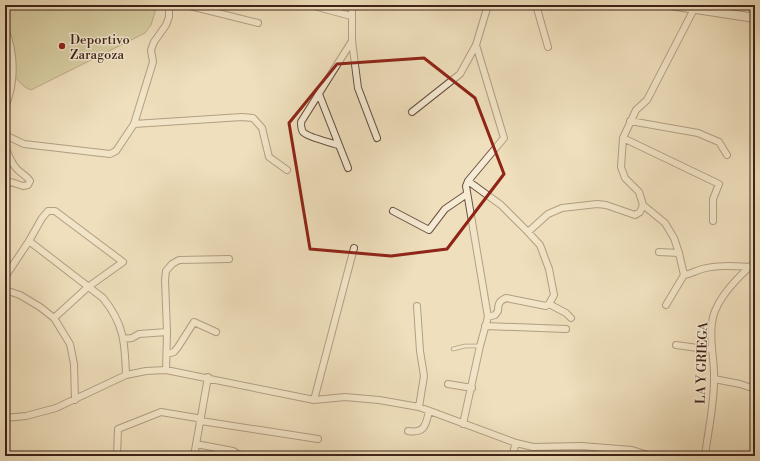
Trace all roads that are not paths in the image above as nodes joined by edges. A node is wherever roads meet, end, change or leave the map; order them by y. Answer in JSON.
{"nodes":[{"id":1,"x":169,"y":5,"type":"edge"},
{"id":2,"x":186,"y":5,"type":"edge"},
{"id":3,"x":310,"y":5,"type":"edge"},
{"id":4,"x":352,"y":5,"type":"edge"},
{"id":5,"x":488,"y":5,"type":"edge"},
{"id":6,"x":536,"y":5,"type":"edge"},
{"id":7,"x":670,"y":5,"type":"edge"},
{"id":8,"x":755,"y":7,"type":"edge"},
{"id":9,"x":694,"y":9,"type":"junction"},
{"id":10,"x":351,"y":16,"type":"junction"},
{"id":11,"x":753,"y":17,"type":"edge"},
{"id":12,"x":258,"y":23,"type":"dead end"},
{"id":13,"x":5,"y":28,"type":"edge"},
{"id":14,"x":352,"y":41,"type":"junction"},
{"id":15,"x":476,"y":45,"type":"junction"},
{"id":16,"x":548,"y":47,"type":"dead end"},
{"id":17,"x":320,"y":94,"type":"junction"},
{"id":18,"x":5,"y":111,"type":"edge"},
{"id":19,"x":412,"y":112,"type":"dead end"},
{"id":20,"x":630,"y":121,"type":"junction"},
{"id":21,"x":134,"y":124,"type":"junction"},
{"id":22,"x":5,"y":135,"type":"edge"},
{"id":23,"x":377,"y":138,"type":"dead end"},
{"id":24,"x":623,"y":138,"type":"junction"},
{"id":25,"x":5,"y":144,"type":"edge"},
{"id":26,"x":338,"y":145,"type":"junction"},
{"id":27,"x":727,"y":155,"type":"dead end"},
{"id":28,"x":348,"y":168,"type":"dead end"},
{"id":29,"x":287,"y":170,"type":"dead end"},
{"id":30,"x":468,"y":181,"type":"junction"},
{"id":31,"x":5,"y":186,"type":"edge"},
{"id":32,"x":467,"y":194,"type":"junction"},
{"id":33,"x":643,"y":204,"type":"junction"},
{"id":34,"x":394,"y":211,"type":"dead end"},
{"id":35,"x":714,"y":221,"type":"dead end"},
{"id":36,"x":528,"y":232,"type":"junction"},
{"id":37,"x":29,"y":241,"type":"junction"},
{"id":38,"x":354,"y":248,"type":"dead end"},
{"id":39,"x":659,"y":252,"type":"dead end"},
{"id":40,"x":680,"y":253,"type":"junction"},
{"id":41,"x":229,"y":259,"type":"dead end"},
{"id":42,"x":755,"y":262,"type":"edge"},
{"id":43,"x":749,"y":267,"type":"junction"},
{"id":44,"x":684,"y":275,"type":"junction"},
{"id":45,"x":5,"y":277,"type":"edge"},
{"id":46,"x":88,"y":287,"type":"junction"},
{"id":47,"x":5,"y":290,"type":"edge"},
{"id":48,"x":549,"y":304,"type":"junction"},
{"id":49,"x":666,"y":305,"type":"dead end"},
{"id":50,"x":417,"y":306,"type":"dead end"},
{"id":51,"x":488,"y":317,"type":"junction"},
{"id":52,"x":54,"y":318,"type":"junction"},
{"id":53,"x":570,"y":318,"type":"dead end"},
{"id":54,"x":485,"y":326,"type":"junction"},
{"id":55,"x":566,"y":329,"type":"dead end"},
{"id":56,"x":167,"y":332,"type":"junction"},
{"id":57,"x":216,"y":332,"type":"dead end"},
{"id":58,"x":123,"y":339,"type":"junction"},
{"id":59,"x":676,"y":345,"type":"dead end"},
{"id":60,"x":480,"y":346,"type":"junction"},
{"id":61,"x":453,"y":349,"type":"dead end"},
{"id":62,"x":712,"y":350,"type":"junction"},
{"id":63,"x":166,"y":354,"type":"junction"},
{"id":64,"x":166,"y":370,"type":"junction"},
{"id":65,"x":126,"y":375,"type":"junction"},
{"id":66,"x":208,"y":377,"type":"junction"},
{"id":67,"x":714,"y":379,"type":"junction"},
{"id":68,"x":448,"y":384,"type":"dead end"},
{"id":69,"x":472,"y":388,"type":"junction"},
{"id":70,"x":755,"y":389,"type":"edge"},
{"id":71,"x":75,"y":400,"type":"junction"},
{"id":72,"x":314,"y":400,"type":"junction"},
{"id":73,"x":419,"y":407,"type":"junction"},
{"id":74,"x":429,"y":411,"type":"junction"},
{"id":75,"x":5,"y":418,"type":"edge"},
{"id":76,"x":201,"y":421,"type":"junction"},
{"id":77,"x":463,"y":424,"type":"junction"},
{"id":78,"x":408,"y":431,"type":"dead end"},
{"id":79,"x":318,"y":439,"type":"dead end"},
{"id":80,"x":516,"y":443,"type":"junction"},
{"id":81,"x":196,"y":444,"type":"junction"},
{"id":82,"x":117,"y":456,"type":"edge"},
{"id":83,"x":160,"y":456,"type":"edge"},
{"id":84,"x":174,"y":456,"type":"edge"},
{"id":85,"x":194,"y":456,"type":"edge"},
{"id":86,"x":241,"y":456,"type":"edge"},
{"id":87,"x":512,"y":456,"type":"edge"},
{"id":88,"x":651,"y":456,"type":"edge"},
{"id":89,"x":705,"y":456,"type":"edge"}],
"edges":[{"from":1,"to":21,"type":"street"},
{"from":2,"to":12,"type":"street"},
{"from":3,"to":10,"type":"street"},
{"from":4,"to":10,"type":"street"},
{"from":5,"to":15,"type":"street"},
{"from":6,"to":16,"type":"street"},
{"from":7,"to":9,"type":"street"},
{"from":8,"to":11,"type":"street"},
{"from":9,"to":11,"type":"street"},
{"from":9,"to":20,"type":"street"},
{"from":10,"to":14,"type":"street"},
{"from":13,"to":18,"type":"street"},
{"from":14,"to":17,"type":"street"},
{"from":14,"to":23,"type":"street"},
{"from":15,"to":19,"type":"street"},
{"from":15,"to":30,"type":"street"},
{"from":17,"to":26,"type":"street"},
{"from":17,"to":26,"type":"street"},
{"from":20,"to":24,"type":"street"},
{"from":20,"to":27,"type":"street"},
{"from":21,"to":22,"type":"street"},
{"from":21,"to":29,"type":"street"},
{"from":24,"to":33,"type":"street"},
{"from":24,"to":35,"type":"street"},
{"from":25,"to":31,"type":"street"},
{"from":26,"to":28,"type":"street"},
{"from":30,"to":32,"type":"street"},
{"from":30,"to":36,"type":"street"},
{"from":32,"to":34,"type":"street"},
{"from":32,"to":51,"type":"street"},
{"from":33,"to":36,"type":"street"},
{"from":33,"to":40,"type":"street"},
{"from":36,"to":48,"type":"street"},
{"from":37,"to":45,"type":"street"},
{"from":37,"to":46,"type":"street"},
{"from":37,"to":46,"type":"street"},
{"from":38,"to":72,"type":"street"},
{"from":39,"to":40,"type":"street"},
{"from":40,"to":44,"type":"street"},
{"from":41,"to":56,"type":"street"},
{"from":42,"to":43,"type":"street","name":"LA Y GRIEGA"},
{"from":43,"to":44,"type":"street"},
{"from":43,"to":62,"type":"street","name":"LA Y GRIEGA"},
{"from":44,"to":49,"type":"street"},
{"from":46,"to":52,"type":"street"},
{"from":46,"to":58,"type":"street"},
{"from":47,"to":52,"type":"street"},
{"from":48,"to":51,"type":"street"},
{"from":48,"to":53,"type":"street"},
{"from":50,"to":73,"type":"street"},
{"from":51,"to":54,"type":"street"},
{"from":52,"to":71,"type":"street"},
{"from":54,"to":55,"type":"street"},
{"from":54,"to":60,"type":"street"},
{"from":56,"to":58,"type":"street"},
{"from":56,"to":63,"type":"street"},
{"from":57,"to":63,"type":"street"},
{"from":58,"to":65,"type":"street"},
{"from":59,"to":62,"type":"street"},
{"from":60,"to":61,"type":"lane"},
{"from":60,"to":69,"type":"street"},
{"from":62,"to":67,"type":"street","name":"LA Y GRIEGA"},
{"from":63,"to":64,"type":"street"},
{"from":64,"to":65,"type":"street"},
{"from":64,"to":66,"type":"street"},
{"from":65,"to":71,"type":"street"},
{"from":66,"to":72,"type":"street"},
{"from":66,"to":76,"type":"street"},
{"from":67,"to":70,"type":"street"},
{"from":67,"to":89,"type":"street","name":"LA Y GRIEGA"},
{"from":68,"to":69,"type":"street"},
{"from":69,"to":77,"type":"street"},
{"from":71,"to":75,"type":"street"},
{"from":72,"to":73,"type":"street"},
{"from":73,"to":74,"type":"street"},
{"from":74,"to":77,"type":"street"},
{"from":74,"to":78,"type":"street"},
{"from":76,"to":79,"type":"street"},
{"from":76,"to":81,"type":"street"},
{"from":76,"to":82,"type":"street"},
{"from":77,"to":80,"type":"street"},
{"from":80,"to":87,"type":"street"},
{"from":80,"to":88,"type":"street"},
{"from":81,"to":85,"type":"street"},
{"from":81,"to":86,"type":"street"},
{"from":83,"to":84,"type":"street"}]}
